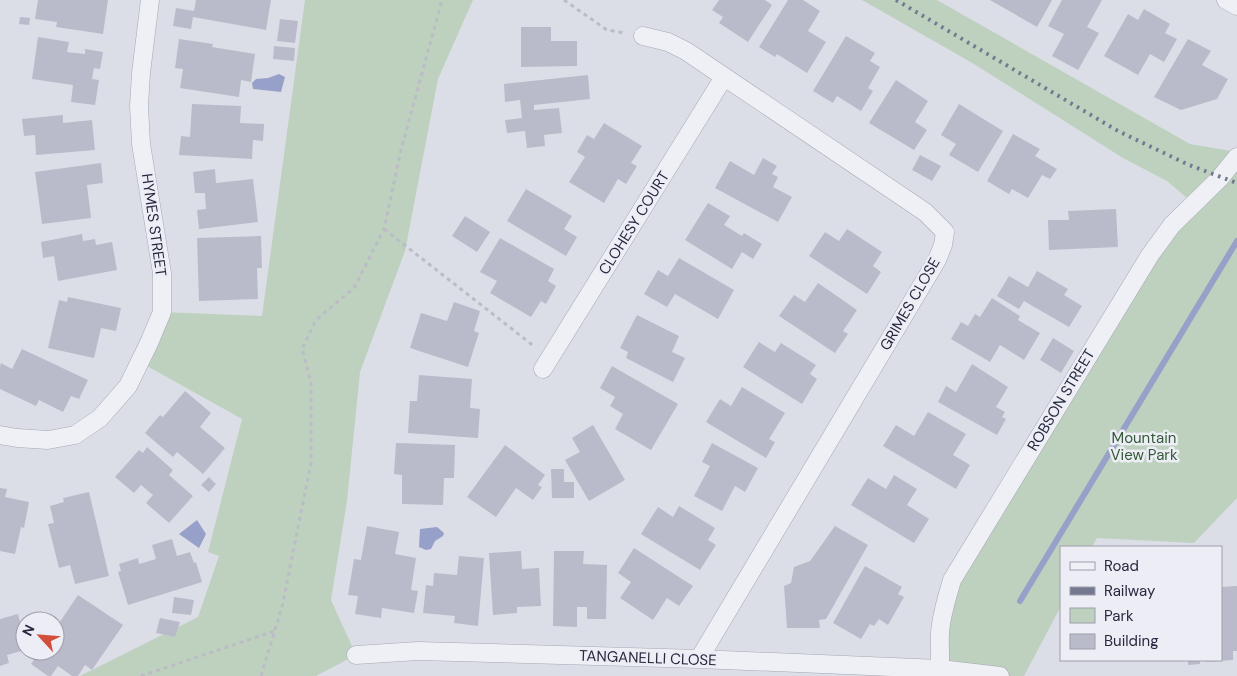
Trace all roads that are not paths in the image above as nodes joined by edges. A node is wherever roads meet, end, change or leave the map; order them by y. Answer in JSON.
{"nodes":[{"id":1,"x":150,"y":0,"type":"edge"},
{"id":2,"x":1226,"y":0,"type":"edge"},
{"id":3,"x":1237,"y":6,"type":"edge"},
{"id":4,"x":643,"y":36,"type":"road end"},
{"id":5,"x":724,"y":77,"type":"junction"},
{"id":6,"x":1237,"y":157,"type":"edge"},
{"id":7,"x":547,"y":364,"type":"road end"},
{"id":8,"x":0,"y":435,"type":"edge"},
{"id":9,"x":356,"y":655,"type":"dead end"},
{"id":10,"x":699,"y":659,"type":"junction"},
{"id":11,"x":939,"y":673,"type":"edge"},
{"id":12,"x":1000,"y":676,"type":"edge"}],
"edges":[{"from":1,"to":8,"type":"street","name":"HYMES STREET"},
{"from":2,"to":3,"type":"street"},
{"from":4,"to":5,"type":"street","name":"GRIMES CLOSE"},
{"from":5,"to":7,"type":"street","name":"CLOHESY COURT"},
{"from":5,"to":10,"type":"street","name":"GRIMES CLOSE"},
{"from":6,"to":11,"type":"street","name":"ROBSON STREET"},
{"from":9,"to":10,"type":"street","name":"TANGANELLI CLOSE"},
{"from":10,"to":11,"type":"street","name":"TANGANELLI CLOSE"},
{"from":11,"to":12,"type":"street","name":"TANGANELLI CLOSE"}]}
